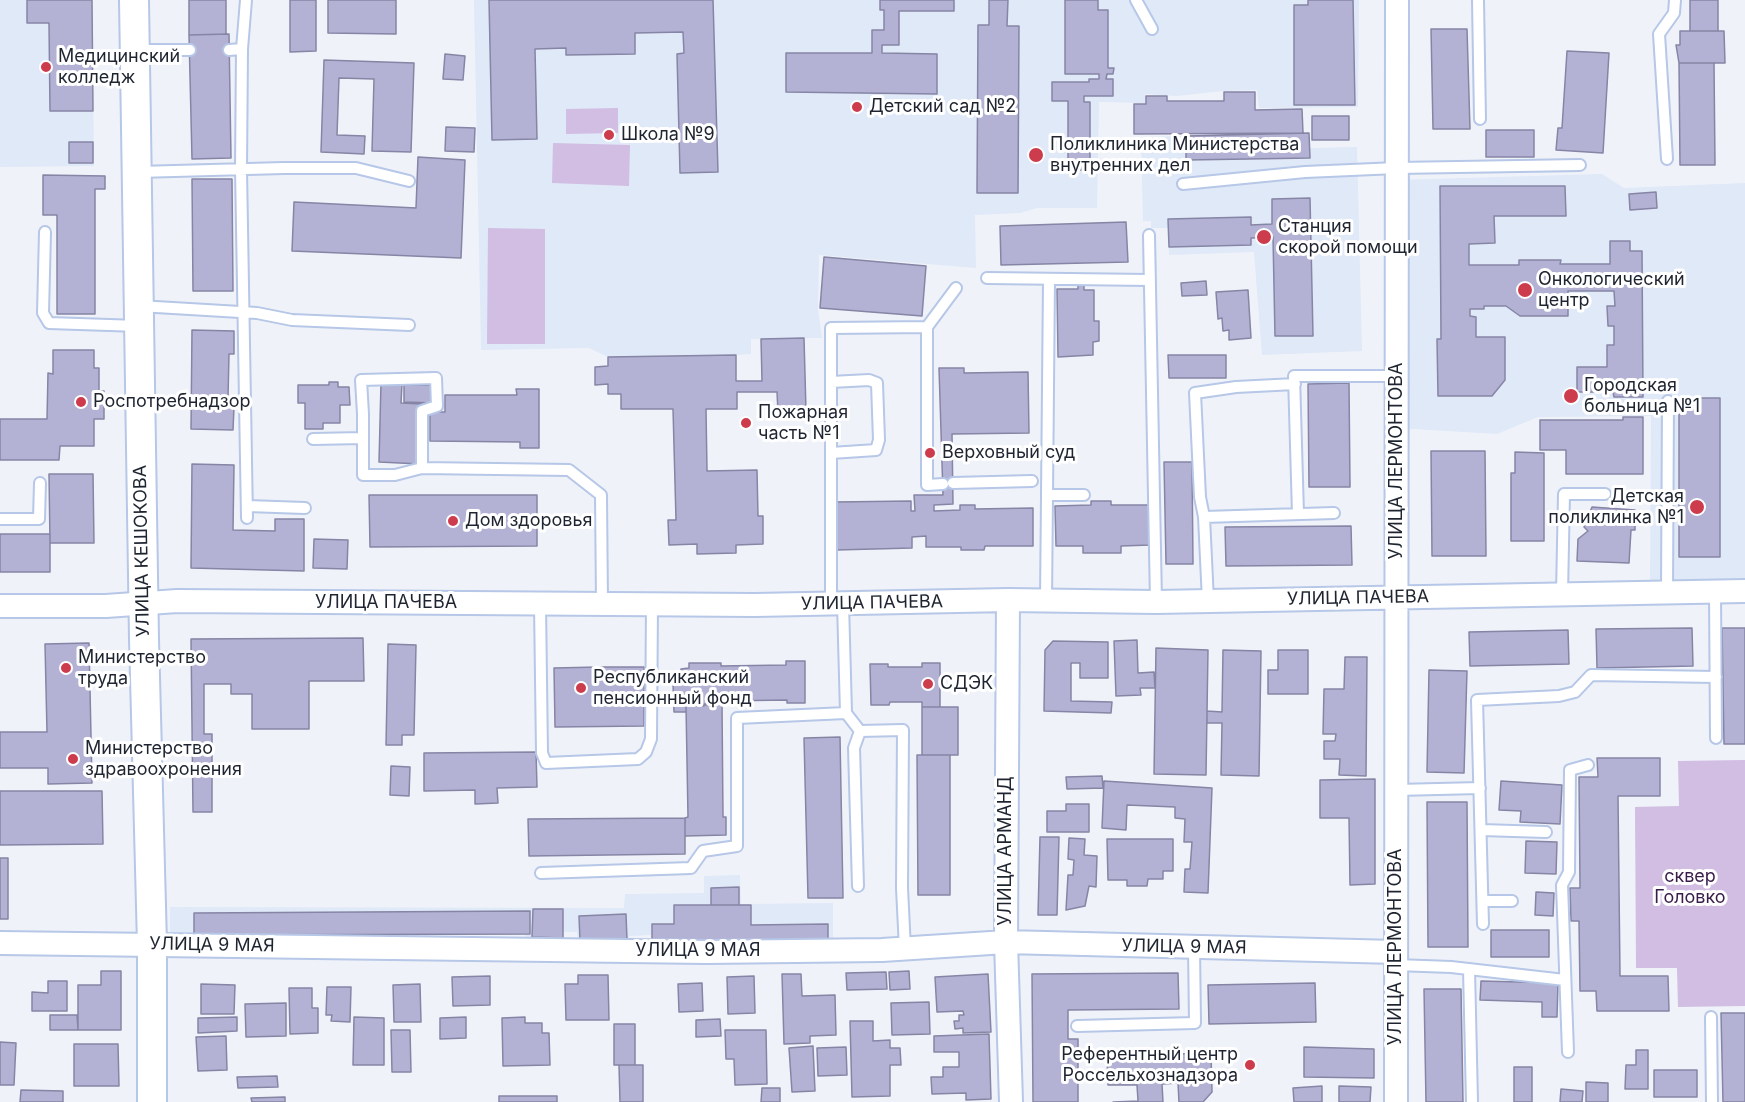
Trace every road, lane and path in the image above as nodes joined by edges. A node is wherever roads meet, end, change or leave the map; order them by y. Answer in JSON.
{"nodes":[{"id":1,"x":134,"y":0,"type":"edge"},
{"id":2,"x":246,"y":0,"type":"edge"},
{"id":3,"x":1136,"y":0,"type":"edge"},
{"id":4,"x":1397,"y":0,"type":"edge"},
{"id":5,"x":1478,"y":0,"type":"edge"},
{"id":6,"x":1675,"y":0,"type":"edge"},
{"id":7,"x":1152,"y":30,"type":"dead end"},
{"id":8,"x":242,"y":49,"type":"junction"},
{"id":9,"x":135,"y":50,"type":"junction"},
{"id":10,"x":190,"y":50,"type":"dead end"},
{"id":11,"x":229,"y":50,"type":"dead end"},
{"id":12,"x":1480,"y":119,"type":"dead end"},
{"id":13,"x":1667,"y":159,"type":"dead end"},
{"id":14,"x":1580,"y":165,"type":"dead end"},
{"id":15,"x":1397,"y":168,"type":"junction"},
{"id":16,"x":241,"y":169,"type":"junction"},
{"id":17,"x":136,"y":172,"type":"junction"},
{"id":18,"x":409,"y":181,"type":"dead end"},
{"id":19,"x":1183,"y":184,"type":"dead end"},
{"id":20,"x":45,"y":232,"type":"dead end"},
{"id":21,"x":1149,"y":235,"type":"dead end"},
{"id":22,"x":987,"y":278,"type":"dead end"},
{"id":23,"x":1049,"y":279,"type":"junction"},
{"id":24,"x":1150,"y":280,"type":"junction"},
{"id":25,"x":956,"y":288,"type":"dead end"},
{"id":26,"x":243,"y":312,"type":"junction"},
{"id":27,"x":139,"y":316,"type":"junction"},
{"id":28,"x":409,"y":325,"type":"dead end"},
{"id":29,"x":927,"y":327,"type":"junction"},
{"id":30,"x":1397,"y":376,"type":"junction"},
{"id":31,"x":831,"y":382,"type":"junction"},
{"id":32,"x":1295,"y":384,"type":"junction"},
{"id":33,"x":1668,"y":401,"type":"dead end"},
{"id":34,"x":363,"y":438,"type":"junction"},
{"id":35,"x":313,"y":439,"type":"dead end"},
{"id":36,"x":831,"y":453,"type":"junction"},
{"id":37,"x":422,"y":468,"type":"junction"},
{"id":38,"x":1032,"y":481,"type":"dead end"},
{"id":39,"x":40,"y":483,"type":"dead end"},
{"id":40,"x":1605,"y":494,"type":"dead end"},
{"id":41,"x":1047,"y":495,"type":"junction"},
{"id":42,"x":1084,"y":495,"type":"dead end"},
{"id":43,"x":247,"y":506,"type":"junction"},
{"id":44,"x":305,"y":508,"type":"dead end"},
{"id":45,"x":1334,"y":513,"type":"dead end"},
{"id":46,"x":1298,"y":514,"type":"junction"},
{"id":47,"x":1204,"y":517,"type":"junction"},
{"id":48,"x":248,"y":518,"type":"dead end"},
{"id":49,"x":0,"y":519,"type":"edge"},
{"id":50,"x":1745,"y":591,"type":"edge"},
{"id":51,"x":1715,"y":592,"type":"junction"},
{"id":52,"x":1667,"y":593,"type":"junction"},
{"id":53,"x":1563,"y":594,"type":"junction"},
{"id":54,"x":1396,"y":598,"type":"junction"},
{"id":55,"x":1008,"y":600,"type":"junction"},
{"id":56,"x":1046,"y":601,"type":"junction"},
{"id":57,"x":1208,"y":601,"type":"junction"},
{"id":58,"x":1156,"y":602,"type":"junction"},
{"id":59,"x":143,"y":603,"type":"junction"},
{"id":60,"x":837,"y":603,"type":"junction"},
{"id":61,"x":540,"y":604,"type":"junction"},
{"id":62,"x":602,"y":604,"type":"junction"},
{"id":63,"x":652,"y":604,"type":"junction"},
{"id":64,"x":0,"y":606,"type":"edge"},
{"id":65,"x":1716,"y":677,"type":"junction"},
{"id":66,"x":846,"y":713,"type":"junction"},
{"id":67,"x":860,"y":731,"type":"junction"},
{"id":68,"x":1716,"y":738,"type":"dead end"},
{"id":69,"x":1588,"y":765,"type":"dead end"},
{"id":70,"x":1480,"y":788,"type":"junction"},
{"id":71,"x":1396,"y":790,"type":"junction"},
{"id":72,"x":1481,"y":830,"type":"junction"},
{"id":73,"x":1546,"y":832,"type":"dead end"},
{"id":74,"x":542,"y":873,"type":"dead end"},
{"id":75,"x":858,"y":886,"type":"dead end"},
{"id":76,"x":1483,"y":901,"type":"junction"},
{"id":77,"x":1512,"y":901,"type":"dead end"},
{"id":78,"x":1483,"y":924,"type":"dead end"},
{"id":79,"x":1006,"y":942,"type":"junction"},
{"id":80,"x":0,"y":944,"type":"edge"},
{"id":81,"x":152,"y":944,"type":"junction"},
{"id":82,"x":1194,"y":947,"type":"junction"},
{"id":83,"x":905,"y":949,"type":"junction"},
{"id":84,"x":1396,"y":958,"type":"junction"},
{"id":85,"x":1469,"y":969,"type":"junction"},
{"id":86,"x":1565,"y":980,"type":"junction"},
{"id":87,"x":1711,"y":1017,"type":"dead end"},
{"id":88,"x":1077,"y":1026,"type":"dead end"},
{"id":89,"x":1568,"y":1052,"type":"dead end"},
{"id":90,"x":152,"y":1102,"type":"edge"},
{"id":91,"x":1011,"y":1102,"type":"edge"},
{"id":92,"x":1395,"y":1102,"type":"edge"},
{"id":93,"x":1472,"y":1102,"type":"edge"},
{"id":94,"x":1712,"y":1102,"type":"edge"}],
"edges":[{"from":1,"to":9,"type":"street","name":"УЛИЦА КЕШОКОВА"},
{"from":2,"to":8,"type":"lane"},
{"from":3,"to":7,"type":"lane"},
{"from":4,"to":15,"type":"street","name":"УЛИЦА ЛЕРМОНТОВА"},
{"from":5,"to":12,"type":"lane"},
{"from":6,"to":13,"type":"lane"},
{"from":8,"to":11,"type":"lane"},
{"from":8,"to":16,"type":"lane"},
{"from":9,"to":10,"type":"lane"},
{"from":9,"to":17,"type":"street","name":"УЛИЦА КЕШОКОВА"},
{"from":14,"to":15,"type":"lane"},
{"from":15,"to":19,"type":"lane"},
{"from":15,"to":30,"type":"street","name":"УЛИЦА ЛЕРМОНТОВА"},
{"from":16,"to":17,"type":"lane"},
{"from":16,"to":18,"type":"lane"},
{"from":16,"to":26,"type":"lane"},
{"from":17,"to":27,"type":"street","name":"УЛИЦА КЕШОКОВА"},
{"from":20,"to":27,"type":"lane"},
{"from":21,"to":24,"type":"lane"},
{"from":22,"to":23,"type":"lane"},
{"from":23,"to":24,"type":"lane"},
{"from":23,"to":41,"type":"lane"},
{"from":24,"to":58,"type":"lane"},
{"from":25,"to":29,"type":"lane"},
{"from":26,"to":27,"type":"lane"},
{"from":26,"to":28,"type":"lane"},
{"from":26,"to":43,"type":"lane"},
{"from":27,"to":59,"type":"street","name":"УЛИЦА КЕШОКОВА"},
{"from":29,"to":31,"type":"lane"},
{"from":29,"to":38,"type":"lane"},
{"from":30,"to":32,"type":"lane"},
{"from":30,"to":54,"type":"street","name":"УЛИЦА ЛЕРМОНТОВА"},
{"from":31,"to":36,"type":"lane"},
{"from":31,"to":36,"type":"lane"},
{"from":32,"to":46,"type":"lane"},
{"from":32,"to":47,"type":"lane"},
{"from":33,"to":52,"type":"lane"},
{"from":34,"to":35,"type":"lane"},
{"from":34,"to":37,"type":"lane"},
{"from":34,"to":37,"type":"lane"},
{"from":36,"to":60,"type":"lane"},
{"from":37,"to":62,"type":"lane"},
{"from":39,"to":49,"type":"lane"},
{"from":40,"to":53,"type":"lane"},
{"from":41,"to":42,"type":"lane"},
{"from":41,"to":56,"type":"lane"},
{"from":43,"to":44,"type":"lane"},
{"from":43,"to":48,"type":"lane"},
{"from":45,"to":46,"type":"lane"},
{"from":46,"to":47,"type":"lane"},
{"from":47,"to":57,"type":"lane"},
{"from":50,"to":51,"type":"street","name":"УЛИЦА ПАЧЕВА"},
{"from":51,"to":52,"type":"street","name":"УЛИЦА ПАЧЕВА"},
{"from":51,"to":65,"type":"lane"},
{"from":52,"to":53,"type":"street","name":"УЛИЦА ПАЧЕВА"},
{"from":53,"to":54,"type":"street","name":"УЛИЦА ПАЧЕВА"},
{"from":54,"to":57,"type":"street","name":"УЛИЦА ПАЧЕВА"},
{"from":54,"to":71,"type":"street","name":"УЛИЦА ЛЕРМОНТОВА"},
{"from":55,"to":56,"type":"street","name":"УЛИЦА ПАЧЕВА"},
{"from":55,"to":60,"type":"street","name":"УЛИЦА ПАЧЕВА"},
{"from":55,"to":79,"type":"street","name":"УЛИЦА АРМАНД"},
{"from":56,"to":58,"type":"street","name":"УЛИЦА ПАЧЕВА"},
{"from":57,"to":58,"type":"street","name":"УЛИЦА ПАЧЕВА"},
{"from":59,"to":61,"type":"street","name":"УЛИЦА ПАЧЕВА"},
{"from":59,"to":64,"type":"street","name":"УЛИЦА ПАЧЕВА"},
{"from":59,"to":81,"type":"street","name":"УЛИЦА КЕШОКОВА"},
{"from":60,"to":63,"type":"street","name":"УЛИЦА ПАЧЕВА"},
{"from":60,"to":66,"type":"lane"},
{"from":61,"to":62,"type":"street","name":"УЛИЦА ПАЧЕВА"},
{"from":61,"to":63,"type":"lane"},
{"from":62,"to":63,"type":"street","name":"УЛИЦА ПАЧЕВА"},
{"from":65,"to":68,"type":"lane"},
{"from":65,"to":70,"type":"lane"},
{"from":66,"to":67,"type":"lane"},
{"from":66,"to":74,"type":"lane"},
{"from":67,"to":75,"type":"lane"},
{"from":67,"to":83,"type":"lane"},
{"from":69,"to":86,"type":"lane"},
{"from":70,"to":71,"type":"lane"},
{"from":70,"to":72,"type":"lane"},
{"from":71,"to":84,"type":"street","name":"УЛИЦА ЛЕРМОНТОВА"},
{"from":72,"to":73,"type":"lane"},
{"from":72,"to":76,"type":"lane"},
{"from":76,"to":77,"type":"lane"},
{"from":76,"to":78,"type":"lane"},
{"from":79,"to":82,"type":"street","name":"УЛИЦА 9 МАЯ"},
{"from":79,"to":83,"type":"street","name":"УЛИЦА 9 МАЯ"},
{"from":79,"to":91,"type":"street","name":"УЛИЦА АРМАНД"},
{"from":80,"to":81,"type":"street","name":"УЛИЦА 9 МАЯ"},
{"from":81,"to":83,"type":"street","name":"УЛИЦА 9 МАЯ"},
{"from":81,"to":90,"type":"street","name":"УЛИЦА КЕШОКОВА"},
{"from":82,"to":84,"type":"street","name":"УЛИЦА 9 МАЯ"},
{"from":82,"to":88,"type":"lane"},
{"from":84,"to":85,"type":"lane"},
{"from":84,"to":92,"type":"street","name":"УЛИЦА ЛЕРМОНТОВА"},
{"from":85,"to":86,"type":"lane"},
{"from":85,"to":93,"type":"lane"},
{"from":86,"to":89,"type":"lane"},
{"from":87,"to":94,"type":"lane"}]}
